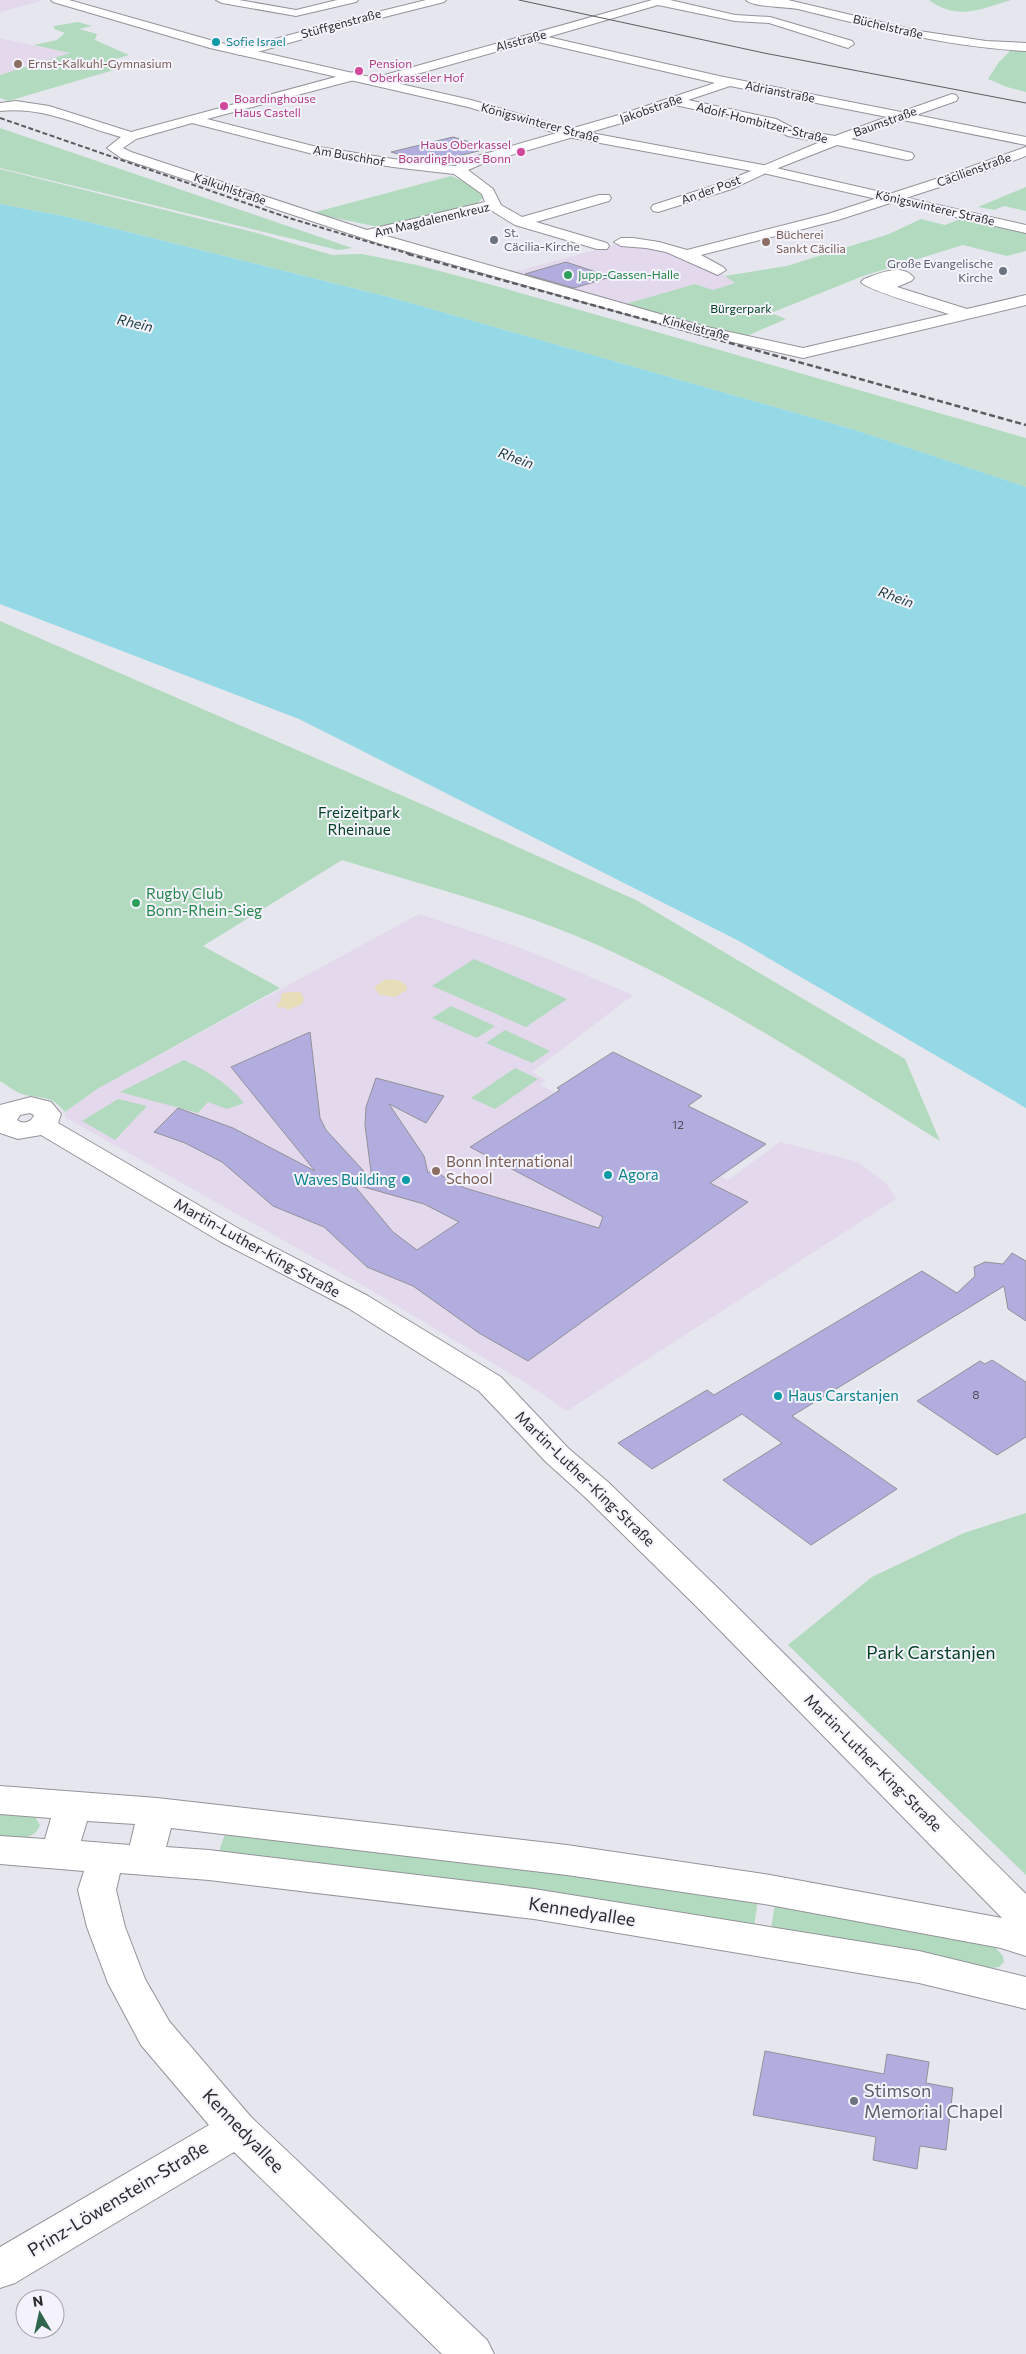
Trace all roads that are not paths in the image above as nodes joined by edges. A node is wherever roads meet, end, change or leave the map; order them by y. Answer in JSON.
{"nodes":[{"id":1,"x":57,"y":0,"type":"edge"},
{"id":2,"x":222,"y":0,"type":"edge"},
{"id":3,"x":352,"y":0,"type":"edge"},
{"id":4,"x":399,"y":0,"type":"edge"},
{"id":5,"x":440,"y":0,"type":"edge"},
{"id":6,"x":752,"y":0,"type":"edge"},
{"id":7,"x":661,"y":1,"type":"edge"},
{"id":8,"x":790,"y":1,"type":"edge"},
{"id":9,"x":416,"y":5,"type":"junction"},
{"id":10,"x":534,"y":37,"type":"junction"},
{"id":11,"x":848,"y":44,"type":"dead end"},
{"id":12,"x":1026,"y":48,"type":"edge"},
{"id":13,"x":243,"y":52,"type":"junction"},
{"id":14,"x":354,"y":76,"type":"junction"},
{"id":15,"x":378,"y":81,"type":"junction"},
{"id":16,"x":729,"y":82,"type":"junction"},
{"id":17,"x":952,"y":98,"type":"dead end"},
{"id":18,"x":674,"y":101,"type":"junction"},
{"id":19,"x":0,"y":108,"type":"edge"},
{"id":20,"x":904,"y":116,"type":"junction"},
{"id":21,"x":192,"y":120,"type":"junction"},
{"id":22,"x":573,"y":134,"type":"junction"},
{"id":23,"x":131,"y":136,"type":"junction"},
{"id":24,"x":834,"y":141,"type":"junction"},
{"id":25,"x":1026,"y":141,"type":"edge"},
{"id":26,"x":1026,"y":151,"type":"edge"},
{"id":27,"x":908,"y":156,"type":"dead end"},
{"id":28,"x":763,"y":169,"type":"junction"},
{"id":29,"x":457,"y":170,"type":"junction"},
{"id":30,"x":604,"y":198,"type":"dead end"},
{"id":31,"x":893,"y":198,"type":"junction"},
{"id":32,"x":493,"y":204,"type":"junction"},
{"id":33,"x":658,"y":208,"type":"dead end"},
{"id":34,"x":520,"y":222,"type":"junction"},
{"id":35,"x":1026,"y":230,"type":"edge"},
{"id":36,"x":376,"y":237,"type":"junction"},
{"id":37,"x":621,"y":242,"type":"dead end"},
{"id":38,"x":602,"y":246,"type":"dead end"},
{"id":39,"x":687,"y":254,"type":"junction"},
{"id":40,"x":718,"y":270,"type":"dead end"},
{"id":41,"x":882,"y":287,"type":"dead end"},
{"id":42,"x":1026,"y":300,"type":"edge"},
{"id":43,"x":967,"y":315,"type":"junction"},
{"id":44,"x":42,"y":1126,"type":"dead end"},
{"id":45,"x":0,"y":1800,"type":"edge"},
{"id":46,"x":73,"y":1805,"type":"junction"},
{"id":47,"x":157,"y":1812,"type":"junction"},
{"id":48,"x":0,"y":1850,"type":"edge"},
{"id":49,"x":59,"y":1854,"type":"junction"},
{"id":50,"x":106,"y":1858,"type":"junction"},
{"id":51,"x":144,"y":1859,"type":"junction"},
{"id":52,"x":1026,"y":1918,"type":"edge"},
{"id":53,"x":1026,"y":1941,"type":"edge"},
{"id":54,"x":1022,"y":1990,"type":"edge"},
{"id":55,"x":237,"y":2129,"type":"junction"},
{"id":56,"x":0,"y":2270,"type":"edge"},
{"id":57,"x":472,"y":2354,"type":"edge"}],
"edges":[{"from":1,"to":13,"type":"street","name":"Königswinterer Straße"},
{"from":2,"to":3,"type":"street"},
{"from":4,"to":9,"type":"street"},
{"from":5,"to":9,"type":"street","name":"Stüffgenstraße"},
{"from":6,"to":8,"type":"street","name":"Büchelstraße"},
{"from":7,"to":10,"type":"street","name":"Alsstraße"},
{"from":7,"to":11,"type":"street"},
{"from":8,"to":12,"type":"street","name":"Büchelstraße"},
{"from":9,"to":13,"type":"street","name":"Stüffgenstraße"},
{"from":10,"to":15,"type":"street","name":"Alsstraße"},
{"from":10,"to":16,"type":"street","name":"Adrianstraße"},
{"from":13,"to":14,"type":"street","name":"Königswinterer Straße"},
{"from":14,"to":15,"type":"street","name":"Königswinterer Straße"},
{"from":14,"to":21,"type":"street"},
{"from":15,"to":22,"type":"street","name":"Königswinterer Straße"},
{"from":16,"to":18,"type":"street","name":"Jakobstraße"},
{"from":16,"to":20,"type":"street","name":"Adrianstraße"},
{"from":17,"to":20,"type":"street","name":"Baumstraße"},
{"from":18,"to":22,"type":"street","name":"Jakobstraße"},
{"from":18,"to":24,"type":"street","name":"Adolf-Hombitzer-Straße"},
{"from":19,"to":23,"type":"street"},
{"from":20,"to":24,"type":"street","name":"Baumstraße"},
{"from":20,"to":25,"type":"street","name":"Adrianstraße"},
{"from":21,"to":23,"type":"street"},
{"from":21,"to":29,"type":"street","name":"Am Buschhof"},
{"from":22,"to":28,"type":"street","name":"Königswinterer Straße"},
{"from":22,"to":29,"type":"street","name":"Jakobstraße"},
{"from":23,"to":36,"type":"street","name":"Kalkuhlstraße"},
{"from":24,"to":27,"type":"street","name":"Adolf-Hombitzer-Straße"},
{"from":24,"to":28,"type":"street","name":"Baumstraße"},
{"from":26,"to":31,"type":"street","name":"Cäcilienstraße"},
{"from":28,"to":31,"type":"street","name":"Königswinterer Straße"},
{"from":28,"to":33,"type":"street","name":"An der Post"},
{"from":29,"to":32,"type":"street","name":"Am Buschhof"},
{"from":30,"to":34,"type":"street"},
{"from":31,"to":35,"type":"street","name":"Königswinterer Straße"},
{"from":31,"to":39,"type":"street","name":"Cäcilienstraße"},
{"from":32,"to":34,"type":"street","name":"Am Magdalenenkreuz"},
{"from":32,"to":36,"type":"street","name":"Am Magdalenenkreuz"},
{"from":34,"to":38,"type":"street","name":"Am Magdalenenkreuz"},
{"from":36,"to":43,"type":"street","name":"Kinkelstraße"},
{"from":37,"to":39,"type":"street"},
{"from":39,"to":40,"type":"street"},
{"from":41,"to":43,"type":"street"},
{"from":42,"to":43,"type":"street","name":"Kinkelstraße"},
{"from":44,"to":52,"type":"street","name":"Martin-Luther-King-Straße"},
{"from":45,"to":46,"type":"street"},
{"from":46,"to":47,"type":"street"},
{"from":46,"to":49,"type":"street"},
{"from":47,"to":51,"type":"street"},
{"from":47,"to":53,"type":"street"},
{"from":48,"to":49,"type":"street","name":"Kennedyallee"},
{"from":49,"to":50,"type":"street","name":"Kennedyallee"},
{"from":50,"to":51,"type":"street","name":"Kennedyallee"},
{"from":50,"to":55,"type":"street","name":"Kennedyallee"},
{"from":51,"to":54,"type":"street","name":"Kennedyallee"},
{"from":55,"to":56,"type":"street","name":"Prinz-Löwenstein-Straße"},
{"from":55,"to":57,"type":"street","name":"Kennedyallee"}]}
